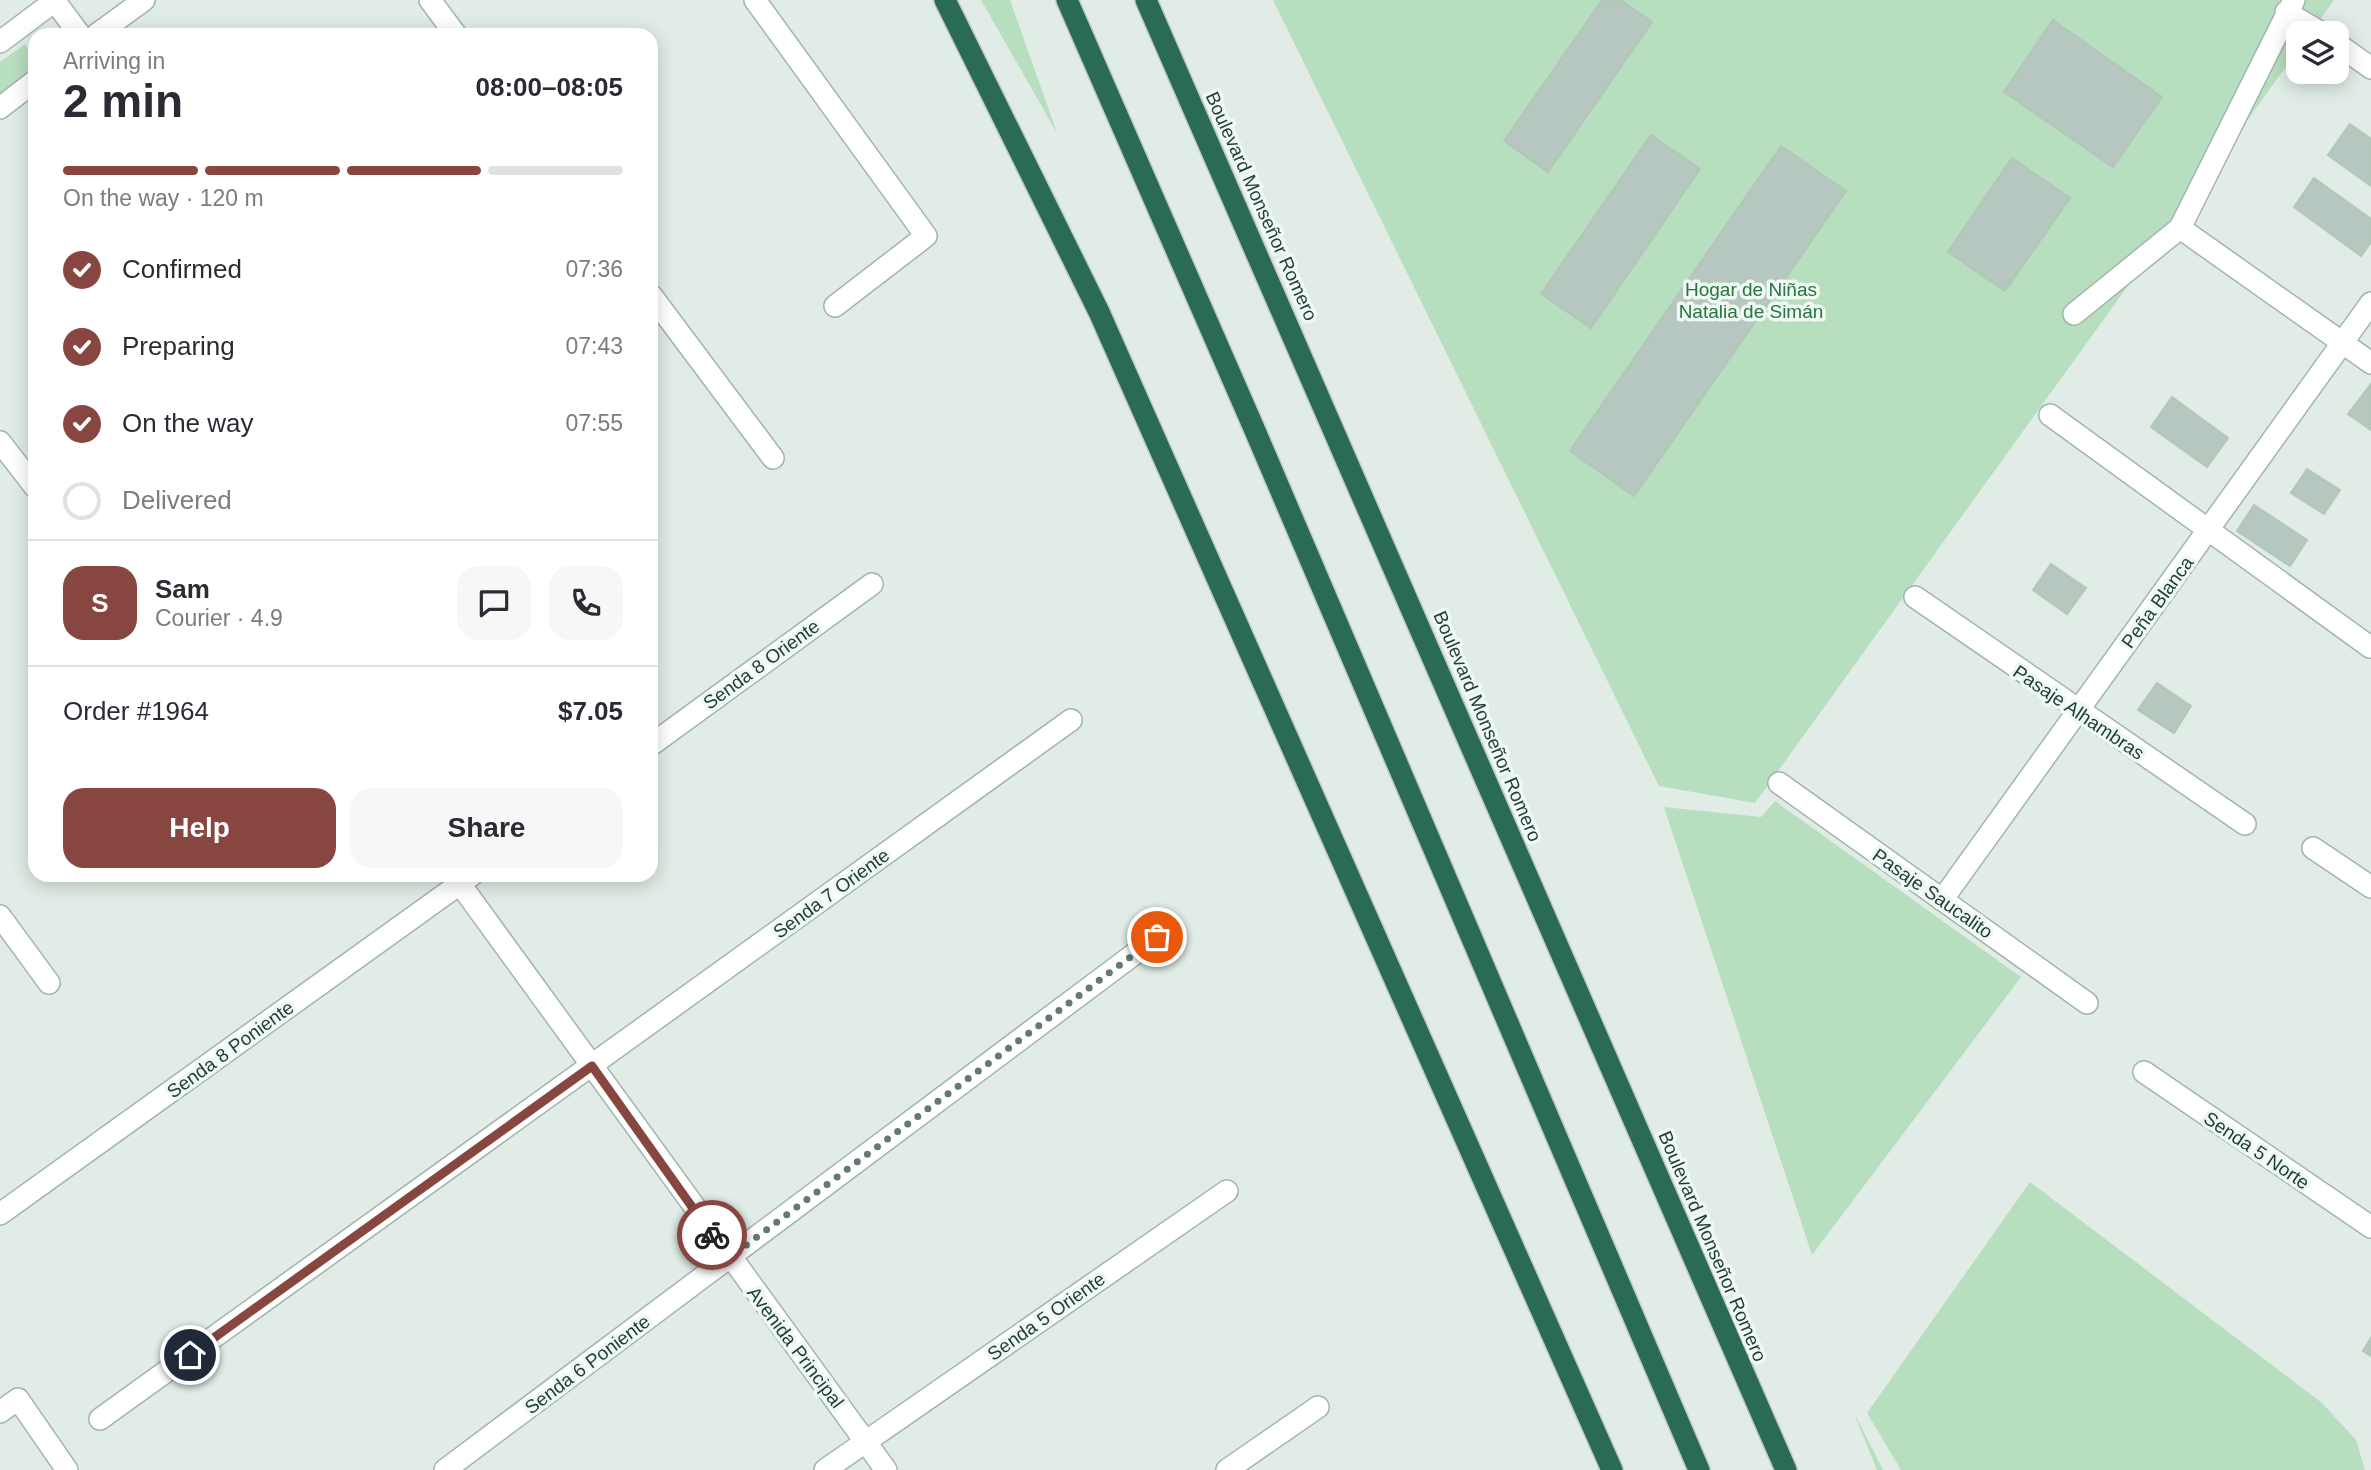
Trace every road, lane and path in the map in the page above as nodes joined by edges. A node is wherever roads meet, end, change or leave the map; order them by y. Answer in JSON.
{"nodes":[{"id":1,"x":55,"y":0,"type":"edge"},
{"id":2,"x":144,"y":0,"type":"edge"},
{"id":3,"x":430,"y":0,"type":"edge"},
{"id":4,"x":755,"y":0,"type":"edge"},
{"id":5,"x":945,"y":0,"type":"edge"},
{"id":6,"x":1067,"y":0,"type":"edge"},
{"id":7,"x":1146,"y":0,"type":"edge"},
{"id":8,"x":2290,"y":6,"type":"edge"},
{"id":9,"x":2308,"y":21,"type":"edge"},
{"id":10,"x":75,"y":28,"type":"edge"},
{"id":11,"x":106,"y":28,"type":"edge"},
{"id":12,"x":451,"y":28,"type":"edge"},
{"id":13,"x":0,"y":42,"type":"edge"},
{"id":14,"x":2349,"y":52,"type":"edge"},
{"id":15,"x":2371,"y":68,"type":"edge"},
{"id":16,"x":28,"y":87,"type":"edge"},
{"id":17,"x":0,"y":108,"type":"edge"},
{"id":18,"x":2180,"y":228,"type":"junction"},
{"id":19,"x":2371,"y":303,"type":"edge"},
{"id":20,"x":658,"y":304,"type":"edge"},
{"id":21,"x":835,"y":306,"type":"dead end"},
{"id":22,"x":2074,"y":314,"type":"dead end"},
{"id":23,"x":2343,"y":342,"type":"junction"},
{"id":24,"x":2371,"y":363,"type":"edge"},
{"id":25,"x":2050,"y":415,"type":"dead end"},
{"id":26,"x":0,"y":442,"type":"edge"},
{"id":27,"x":773,"y":458,"type":"dead end"},
{"id":28,"x":28,"y":478,"type":"edge"},
{"id":29,"x":2208,"y":530,"type":"junction"},
{"id":30,"x":872,"y":584,"type":"dead end"},
{"id":31,"x":1914,"y":597,"type":"dead end"},
{"id":32,"x":2370,"y":647,"type":"edge"},
{"id":33,"x":2078,"y":712,"type":"junction"},
{"id":34,"x":1071,"y":720,"type":"dead end"},
{"id":35,"x":658,"y":740,"type":"edge"},
{"id":36,"x":1779,"y":783,"type":"dead end"},
{"id":37,"x":2245,"y":824,"type":"dead end"},
{"id":38,"x":2313,"y":848,"type":"dead end"},
{"id":39,"x":462,"y":882,"type":"edge"},
{"id":40,"x":468,"y":882,"type":"edge"},
{"id":41,"x":2371,"y":887,"type":"edge"},
{"id":42,"x":1942,"y":900,"type":"junction"},
{"id":43,"x":0,"y":916,"type":"edge"},
{"id":44,"x":1157,"y":937,"type":"dead end"},
{"id":45,"x":49,"y":983,"type":"dead end"},
{"id":46,"x":2087,"y":1003,"type":"dead end"},
{"id":47,"x":592,"y":1066,"type":"junction"},
{"id":48,"x":2144,"y":1072,"type":"dead end"},
{"id":49,"x":1227,"y":1191,"type":"dead end"},
{"id":50,"x":0,"y":1214,"type":"edge"},
{"id":51,"x":2371,"y":1227,"type":"edge"},
{"id":52,"x":729,"y":1258,"type":"junction"},
{"id":53,"x":1318,"y":1407,"type":"dead end"},
{"id":54,"x":0,"y":1412,"type":"edge"},
{"id":55,"x":100,"y":1419,"type":"dead end"},
{"id":56,"x":865,"y":1441,"type":"junction"},
{"id":57,"x":67,"y":1470,"type":"edge"},
{"id":58,"x":445,"y":1470,"type":"edge"},
{"id":59,"x":825,"y":1470,"type":"edge"},
{"id":60,"x":886,"y":1470,"type":"edge"},
{"id":61,"x":1227,"y":1470,"type":"edge"},
{"id":62,"x":1612,"y":1470,"type":"edge"},
{"id":63,"x":1699,"y":1470,"type":"edge"},
{"id":64,"x":1786,"y":1470,"type":"edge"}],
"edges":[{"from":1,"to":10,"type":"street"},
{"from":1,"to":13,"type":"street"},
{"from":2,"to":11,"type":"street"},
{"from":3,"to":12,"type":"street"},
{"from":4,"to":21,"type":"street"},
{"from":5,"to":62,"type":"highway"},
{"from":6,"to":63,"type":"highway"},
{"from":7,"to":64,"type":"highway","name":"Boulevard Monseñor Romero"},
{"from":8,"to":9,"type":"street"},
{"from":8,"to":18,"type":"street"},
{"from":14,"to":15,"type":"street"},
{"from":16,"to":17,"type":"street"},
{"from":18,"to":22,"type":"street"},
{"from":18,"to":23,"type":"street"},
{"from":19,"to":23,"type":"street","name":"Peña Blanca"},
{"from":20,"to":27,"type":"street"},
{"from":23,"to":24,"type":"street"},
{"from":23,"to":29,"type":"street","name":"Peña Blanca"},
{"from":25,"to":29,"type":"street"},
{"from":26,"to":28,"type":"street"},
{"from":29,"to":32,"type":"street"},
{"from":29,"to":33,"type":"street","name":"Peña Blanca"},
{"from":30,"to":35,"type":"street","name":"Senda 8 Oriente"},
{"from":31,"to":33,"type":"street","name":"Pasaje Alhambras"},
{"from":33,"to":37,"type":"street","name":"Pasaje Alhambras"},
{"from":33,"to":42,"type":"street","name":"Peña Blanca"},
{"from":34,"to":47,"type":"street","name":"Senda 7 Oriente"},
{"from":36,"to":42,"type":"street","name":"Pasaje Saucalito"},
{"from":38,"to":41,"type":"street"},
{"from":39,"to":50,"type":"street","name":"Senda 8 Poniente"},
{"from":40,"to":47,"type":"street","name":"Avenida Principal"},
{"from":42,"to":46,"type":"street","name":"Pasaje Saucalito"},
{"from":43,"to":45,"type":"street"},
{"from":44,"to":52,"type":"street","name":"Senda 6 Poniente"},
{"from":47,"to":52,"type":"street","name":"Avenida Principal"},
{"from":47,"to":55,"type":"street","name":"Senda 7 Oriente"},
{"from":48,"to":51,"type":"street","name":"Senda 5 Norte"},
{"from":49,"to":56,"type":"street","name":"Senda 5 Oriente"},
{"from":52,"to":56,"type":"street","name":"Avenida Principal"},
{"from":52,"to":58,"type":"street","name":"Senda 6 Poniente"},
{"from":53,"to":61,"type":"street"},
{"from":54,"to":57,"type":"street"},
{"from":56,"to":59,"type":"street","name":"Senda 5 Oriente"},
{"from":56,"to":60,"type":"street","name":"Avenida Principal"}]}
